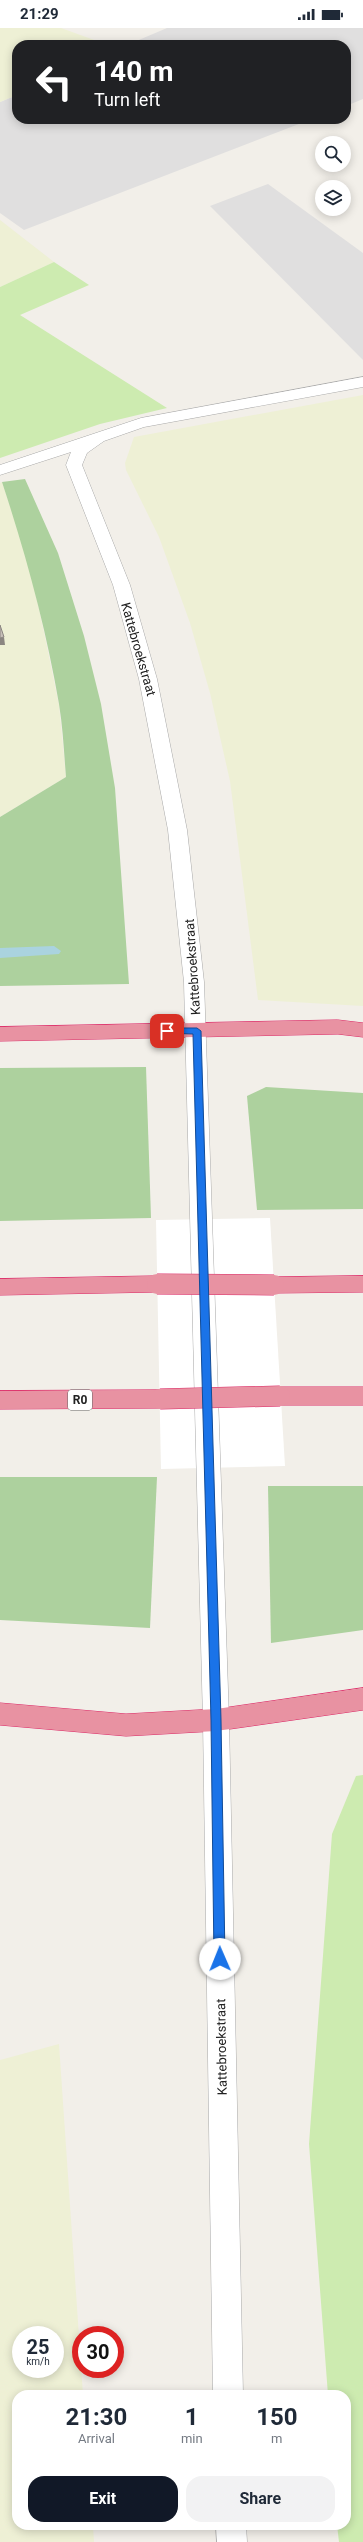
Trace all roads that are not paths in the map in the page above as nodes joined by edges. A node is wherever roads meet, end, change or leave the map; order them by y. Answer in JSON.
{"nodes":[{"id":1,"x":363,"y":382,"type":"edge"},
{"id":2,"x":98,"y":438,"type":"junction"},
{"id":3,"x":0,"y":470,"type":"edge"},
{"id":4,"x":363,"y":1030,"type":"edge"},
{"id":5,"x":197,"y":1031,"type":"junction"},
{"id":6,"x":0,"y":1034,"type":"edge"},
{"id":7,"x":363,"y":1284,"type":"edge"},
{"id":8,"x":0,"y":1287,"type":"edge"},
{"id":9,"x":363,"y":1396,"type":"edge"},
{"id":10,"x":0,"y":1400,"type":"edge"},
{"id":11,"x":363,"y":1699,"type":"edge"},
{"id":12,"x":0,"y":1714,"type":"edge"},
{"id":13,"x":216,"y":1720,"type":"junction"},
{"id":14,"x":228,"y":2390,"type":"edge"},
{"id":15,"x":231,"y":2530,"type":"edge"},
{"id":16,"x":232,"y":2542,"type":"edge"}],
"edges":[{"from":1,"to":2,"type":"street","name":"Kattebroekstraat"},
{"from":2,"to":3,"type":"street"},
{"from":2,"to":5,"type":"street","name":"Kattebroekstraat"},
{"from":4,"to":5,"type":"highway"},
{"from":5,"to":6,"type":"highway"},
{"from":5,"to":13,"type":"street","name":"Kattebroekstraat"},
{"from":7,"to":8,"type":"highway","bridge":true},
{"from":9,"to":10,"type":"highway","number":"R0","bridge":true},
{"from":11,"to":13,"type":"highway"},
{"from":12,"to":13,"type":"highway"},
{"from":13,"to":14,"type":"street","name":"Kattebroekstraat"},
{"from":15,"to":16,"type":"street"}]}
